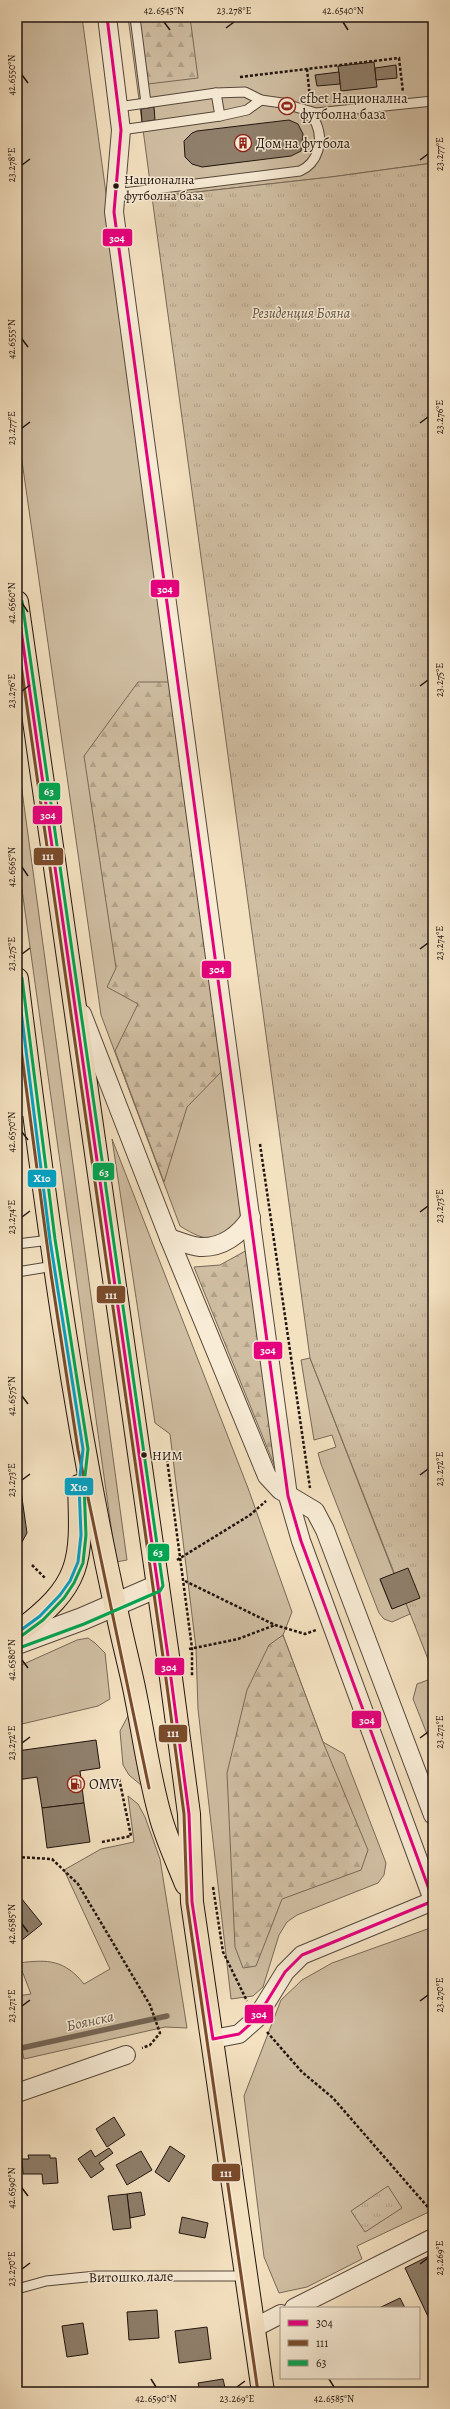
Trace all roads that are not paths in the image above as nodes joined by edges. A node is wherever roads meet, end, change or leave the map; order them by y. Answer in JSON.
{"nodes":[{"id":1,"x":107,"y":17,"type":"edge"},
{"id":2,"x":135,"y":17,"type":"edge"},
{"id":3,"x":216,"y":93,"type":"junction"},
{"id":4,"x":261,"y":100,"type":"junction"},
{"id":5,"x":433,"y":101,"type":"edge"},
{"id":6,"x":146,"y":103,"type":"junction"},
{"id":7,"x":118,"y":106,"type":"junction"},
{"id":8,"x":309,"y":112,"type":"junction"},
{"id":9,"x":220,"y":116,"type":"junction"},
{"id":10,"x":121,"y":130,"type":"junction"},
{"id":11,"x":115,"y":194,"type":"junction"},
{"id":12,"x":17,"y":602,"type":"edge"},
{"id":13,"x":17,"y":979,"type":"edge"},
{"id":14,"x":72,"y":990,"type":"junction"},
{"id":15,"x":25,"y":1111,"type":"edge"},
{"id":16,"x":251,"y":1217,"type":"junction"},
{"id":17,"x":170,"y":1238,"type":"junction"},
{"id":18,"x":50,"y":1240,"type":"junction"},
{"id":19,"x":17,"y":1244,"type":"edge"},
{"id":20,"x":54,"y":1266,"type":"junction"},
{"id":21,"x":17,"y":1272,"type":"edge"},
{"id":22,"x":83,"y":1449,"type":"junction"},
{"id":23,"x":284,"y":1493,"type":"junction"},
{"id":24,"x":158,"y":1586,"type":"junction"},
{"id":25,"x":114,"y":1606,"type":"junction"},
{"id":26,"x":17,"y":1633,"type":"edge"},
{"id":27,"x":17,"y":1643,"type":"edge"},
{"id":28,"x":406,"y":1743,"type":"junction"},
{"id":29,"x":379,"y":1753,"type":"junction"},
{"id":30,"x":433,"y":1815,"type":"edge"},
{"id":31,"x":433,"y":1900,"type":"edge"},
{"id":32,"x":192,"y":1902,"type":"junction"},
{"id":33,"x":213,"y":2039,"type":"junction"},
{"id":34,"x":126,"y":2055,"type":"road end"},
{"id":35,"x":17,"y":2093,"type":"edge"},
{"id":36,"x":433,"y":2238,"type":"edge"},
{"id":37,"x":245,"y":2276,"type":"junction"},
{"id":38,"x":17,"y":2289,"type":"edge"},
{"id":39,"x":296,"y":2307,"type":"edge"},
{"id":40,"x":280,"y":2315,"type":"edge"},
{"id":41,"x":254,"y":2328,"type":"junction"},
{"id":42,"x":263,"y":2392,"type":"edge"}],
"edges":[{"from":1,"to":7,"type":"street"},
{"from":2,"to":6,"type":"lane"},
{"from":3,"to":4,"type":"lane"},
{"from":3,"to":6,"type":"lane"},
{"from":3,"to":9,"type":"lane"},
{"from":4,"to":8,"type":"lane"},
{"from":4,"to":9,"type":"lane"},
{"from":5,"to":8,"type":"lane"},
{"from":6,"to":7,"type":"lane"},
{"from":7,"to":10,"type":"street"},
{"from":8,"to":11,"type":"lane"},
{"from":9,"to":10,"type":"lane"},
{"from":10,"to":11,"type":"street"},
{"from":11,"to":16,"type":"street"},
{"from":12,"to":14,"type":"highway"},
{"from":13,"to":15,"type":"highway"},
{"from":14,"to":17,"type":"street"},
{"from":14,"to":24,"type":"highway"},
{"from":15,"to":18,"type":"highway"},
{"from":16,"to":17,"type":"street"},
{"from":16,"to":23,"type":"street"},
{"from":17,"to":23,"type":"street"},
{"from":18,"to":19,"type":"lane"},
{"from":18,"to":20,"type":"highway"},
{"from":20,"to":21,"type":"lane"},
{"from":20,"to":22,"type":"highway"},
{"from":22,"to":25,"type":"highway"},
{"from":22,"to":26,"type":"highway"},
{"from":23,"to":28,"type":"street"},
{"from":23,"to":29,"type":"street"},
{"from":24,"to":25,"type":"street"},
{"from":24,"to":32,"type":"highway"},
{"from":25,"to":27,"type":"street"},
{"from":25,"to":32,"type":"highway"},
{"from":28,"to":29,"type":"street"},
{"from":28,"to":30,"type":"street"},
{"from":29,"to":31,"type":"street"},
{"from":31,"to":33,"type":"street"},
{"from":32,"to":33,"type":"highway"},
{"from":33,"to":37,"type":"highway"},
{"from":34,"to":35,"type":"street"},
{"from":36,"to":39,"type":"street"},
{"from":37,"to":38,"type":"lane","name":"Витошко лале"},
{"from":37,"to":41,"type":"highway"},
{"from":40,"to":41,"type":"street"},
{"from":41,"to":42,"type":"highway"}]}
